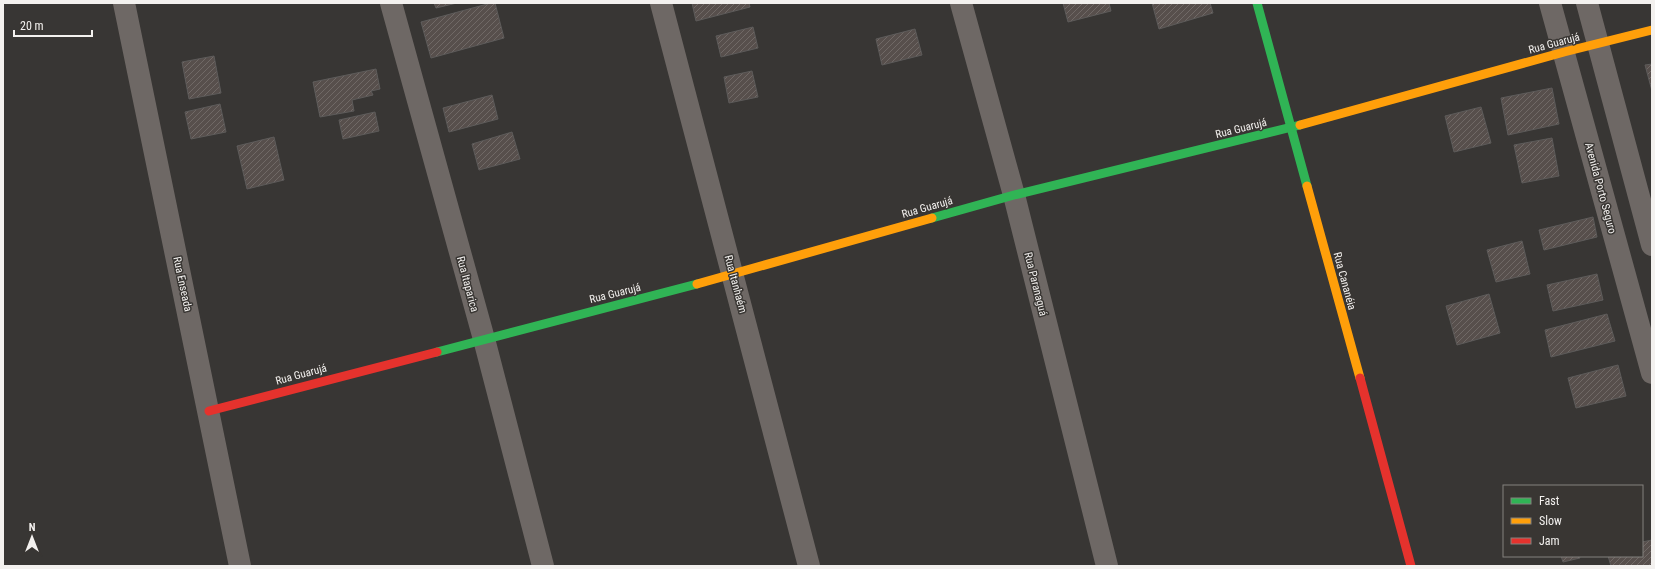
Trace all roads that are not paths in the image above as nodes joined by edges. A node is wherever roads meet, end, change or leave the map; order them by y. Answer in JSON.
{"nodes":[{"id":1,"x":124,"y":3,"type":"edge"},
{"id":2,"x":391,"y":3,"type":"edge"},
{"id":3,"x":661,"y":3,"type":"edge"},
{"id":4,"x":961,"y":3,"type":"edge"},
{"id":5,"x":1257,"y":3,"type":"edge"},
{"id":6,"x":1550,"y":3,"type":"edge"},
{"id":7,"x":1587,"y":3,"type":"edge"},
{"id":8,"x":1652,"y":30,"type":"edge"},
{"id":9,"x":1598,"y":44,"type":"junction"},
{"id":10,"x":1564,"y":52,"type":"junction"},
{"id":11,"x":1290,"y":128,"type":"junction"},
{"id":12,"x":1014,"y":195,"type":"junction"},
{"id":13,"x":1652,"y":245,"type":"edge"},
{"id":14,"x":733,"y":275,"type":"junction"},
{"id":15,"x":484,"y":339,"type":"junction"},
{"id":16,"x":1652,"y":373,"type":"edge"},
{"id":17,"x":209,"y":411,"type":"junction"},
{"id":18,"x":240,"y":566,"type":"edge"},
{"id":19,"x":543,"y":566,"type":"edge"},
{"id":20,"x":809,"y":566,"type":"edge"},
{"id":21,"x":1107,"y":566,"type":"edge"},
{"id":22,"x":1411,"y":566,"type":"edge"}],
"edges":[{"from":1,"to":17,"type":"street","name":"Rua Enseada"},
{"from":2,"to":15,"type":"street","name":"Rua Itaparica"},
{"from":3,"to":14,"type":"street","name":"Rua Itanhaém"},
{"from":4,"to":12,"type":"street","name":"Rua Paranaguá"},
{"from":5,"to":11,"type":"street","name":"Rua Cananéia"},
{"from":6,"to":10,"type":"street","name":"Avenida Porto Seguro"},
{"from":7,"to":9,"type":"street"},
{"from":8,"to":9,"type":"street","name":"Rua Guarujá"},
{"from":9,"to":10,"type":"street","name":"Rua Guarujá"},
{"from":9,"to":13,"type":"street"},
{"from":10,"to":11,"type":"street","name":"Rua Guarujá"},
{"from":10,"to":16,"type":"street","name":"Avenida Porto Seguro"},
{"from":11,"to":12,"type":"street","name":"Rua Guarujá"},
{"from":11,"to":22,"type":"street","name":"Rua Cananéia"},
{"from":12,"to":14,"type":"street","name":"Rua Guarujá"},
{"from":12,"to":21,"type":"street","name":"Rua Paranaguá"},
{"from":14,"to":15,"type":"street","name":"Rua Guarujá"},
{"from":14,"to":20,"type":"street","name":"Rua Itanhaém"},
{"from":15,"to":17,"type":"street","name":"Rua Guarujá"},
{"from":15,"to":19,"type":"street","name":"Rua Itaparica"},
{"from":17,"to":18,"type":"street","name":"Rua Enseada"}]}
